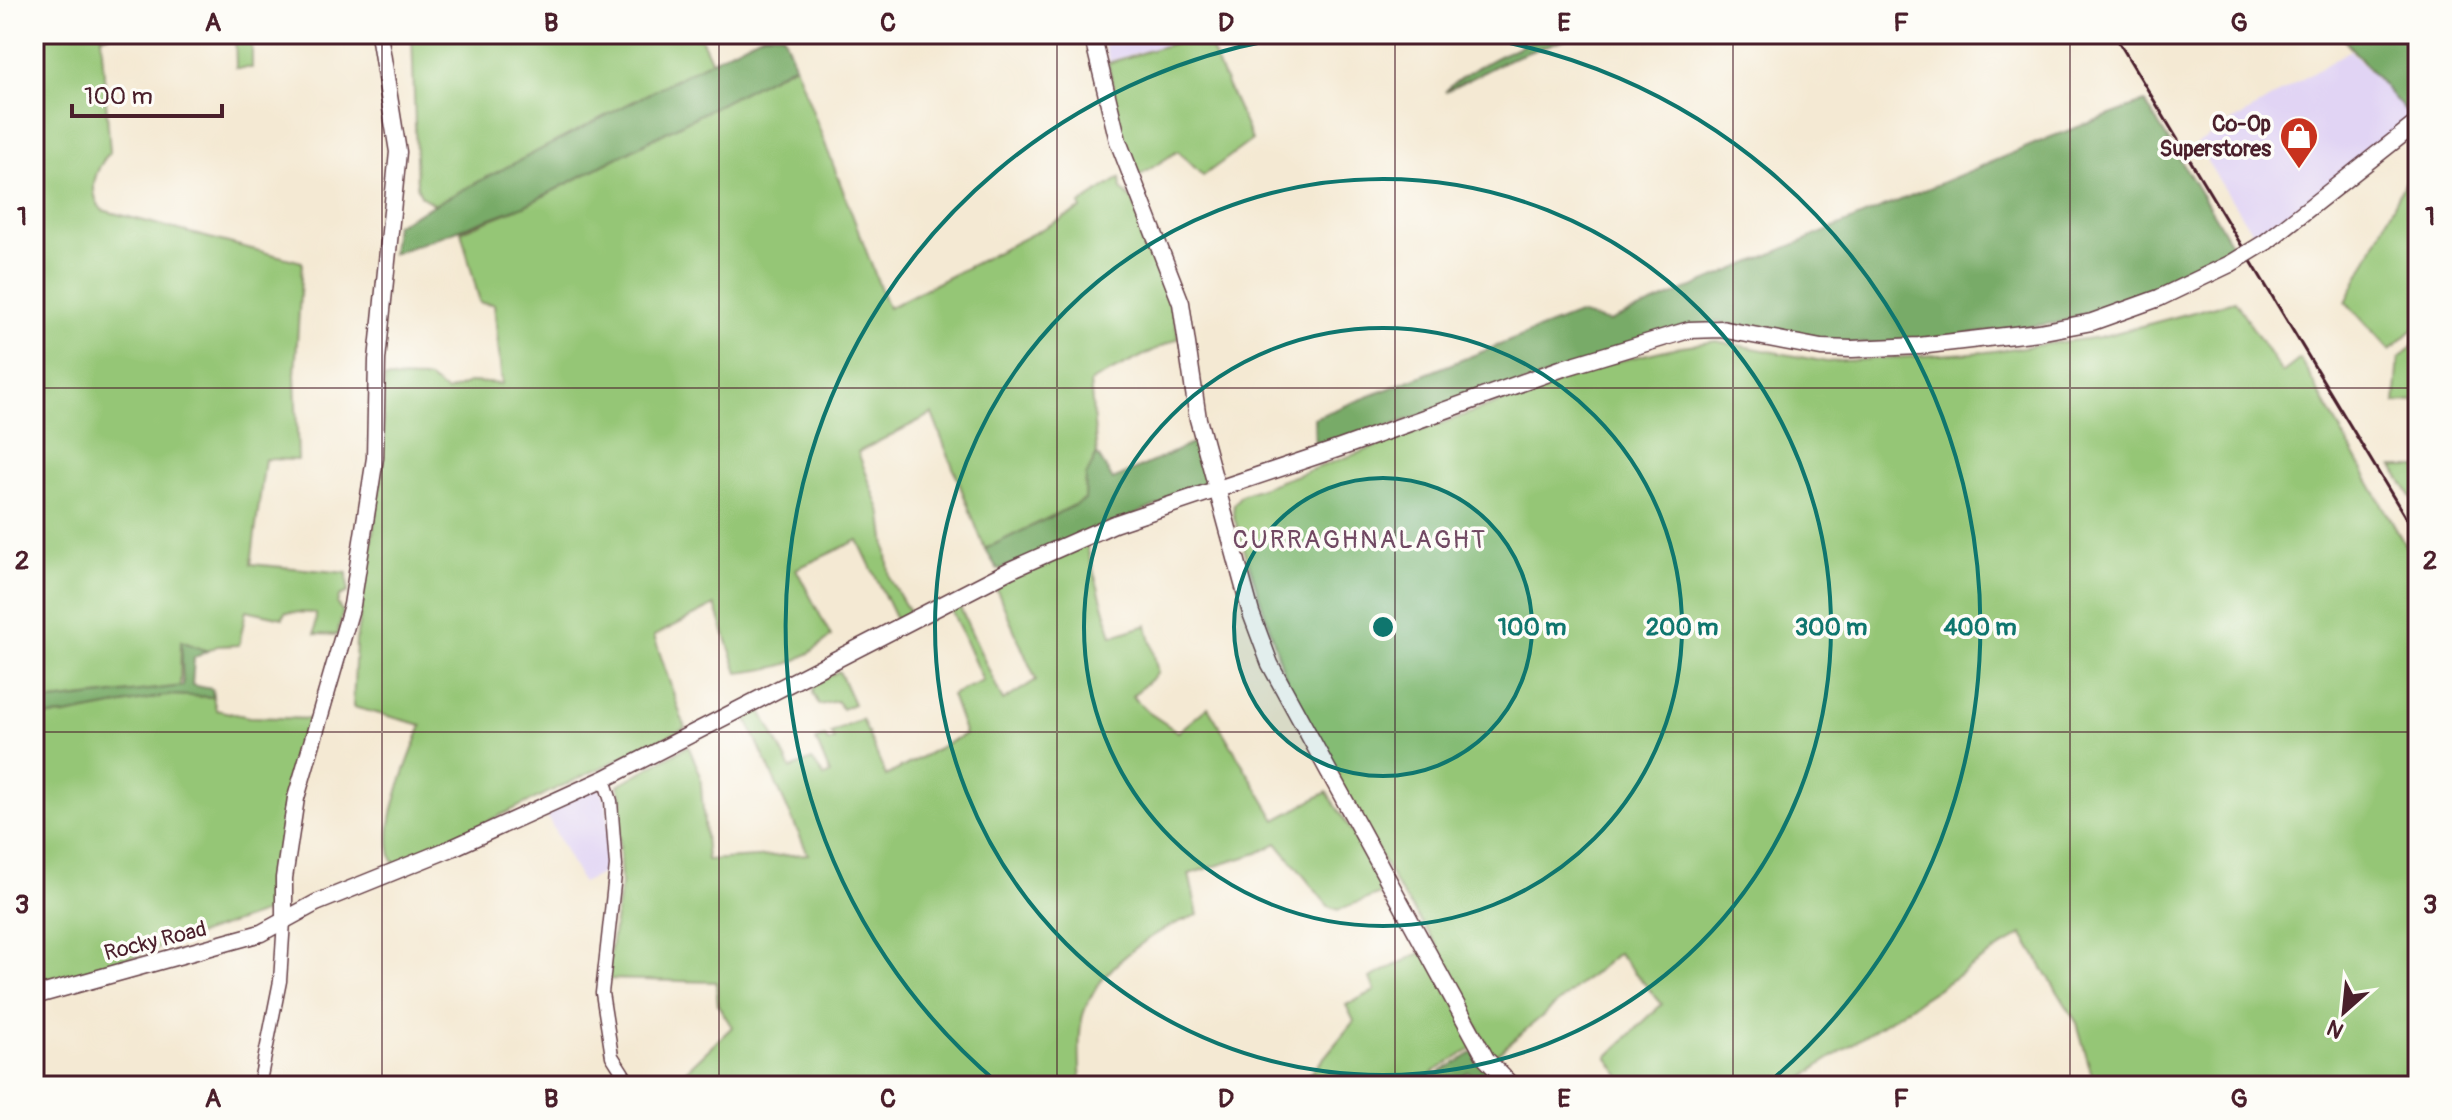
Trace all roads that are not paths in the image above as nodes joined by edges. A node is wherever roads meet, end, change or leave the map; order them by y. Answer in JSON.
{"nodes":[{"id":1,"x":379,"y":34,"type":"edge"},
{"id":2,"x":1092,"y":34,"type":"edge"},
{"id":3,"x":2418,"y":122,"type":"edge"},
{"id":4,"x":1218,"y":489,"type":"junction"},
{"id":5,"x":604,"y":779,"type":"junction"},
{"id":6,"x":284,"y":921,"type":"junction"},
{"id":7,"x":34,"y":996,"type":"edge"},
{"id":8,"x":259,"y":1086,"type":"edge"},
{"id":9,"x":631,"y":1086,"type":"edge"},
{"id":10,"x":1512,"y":1086,"type":"edge"}],
"edges":[{"from":1,"to":6,"type":"street"},
{"from":2,"to":4,"type":"street"},
{"from":3,"to":4,"type":"street","name":"Rocky Road","bridge":true},
{"from":4,"to":5,"type":"street","name":"Rocky Road"},
{"from":4,"to":10,"type":"street"},
{"from":5,"to":6,"type":"street","name":"Rocky Road"},
{"from":5,"to":9,"type":"street"},
{"from":6,"to":7,"type":"street","name":"Rocky Road"},
{"from":6,"to":8,"type":"street"}]}
